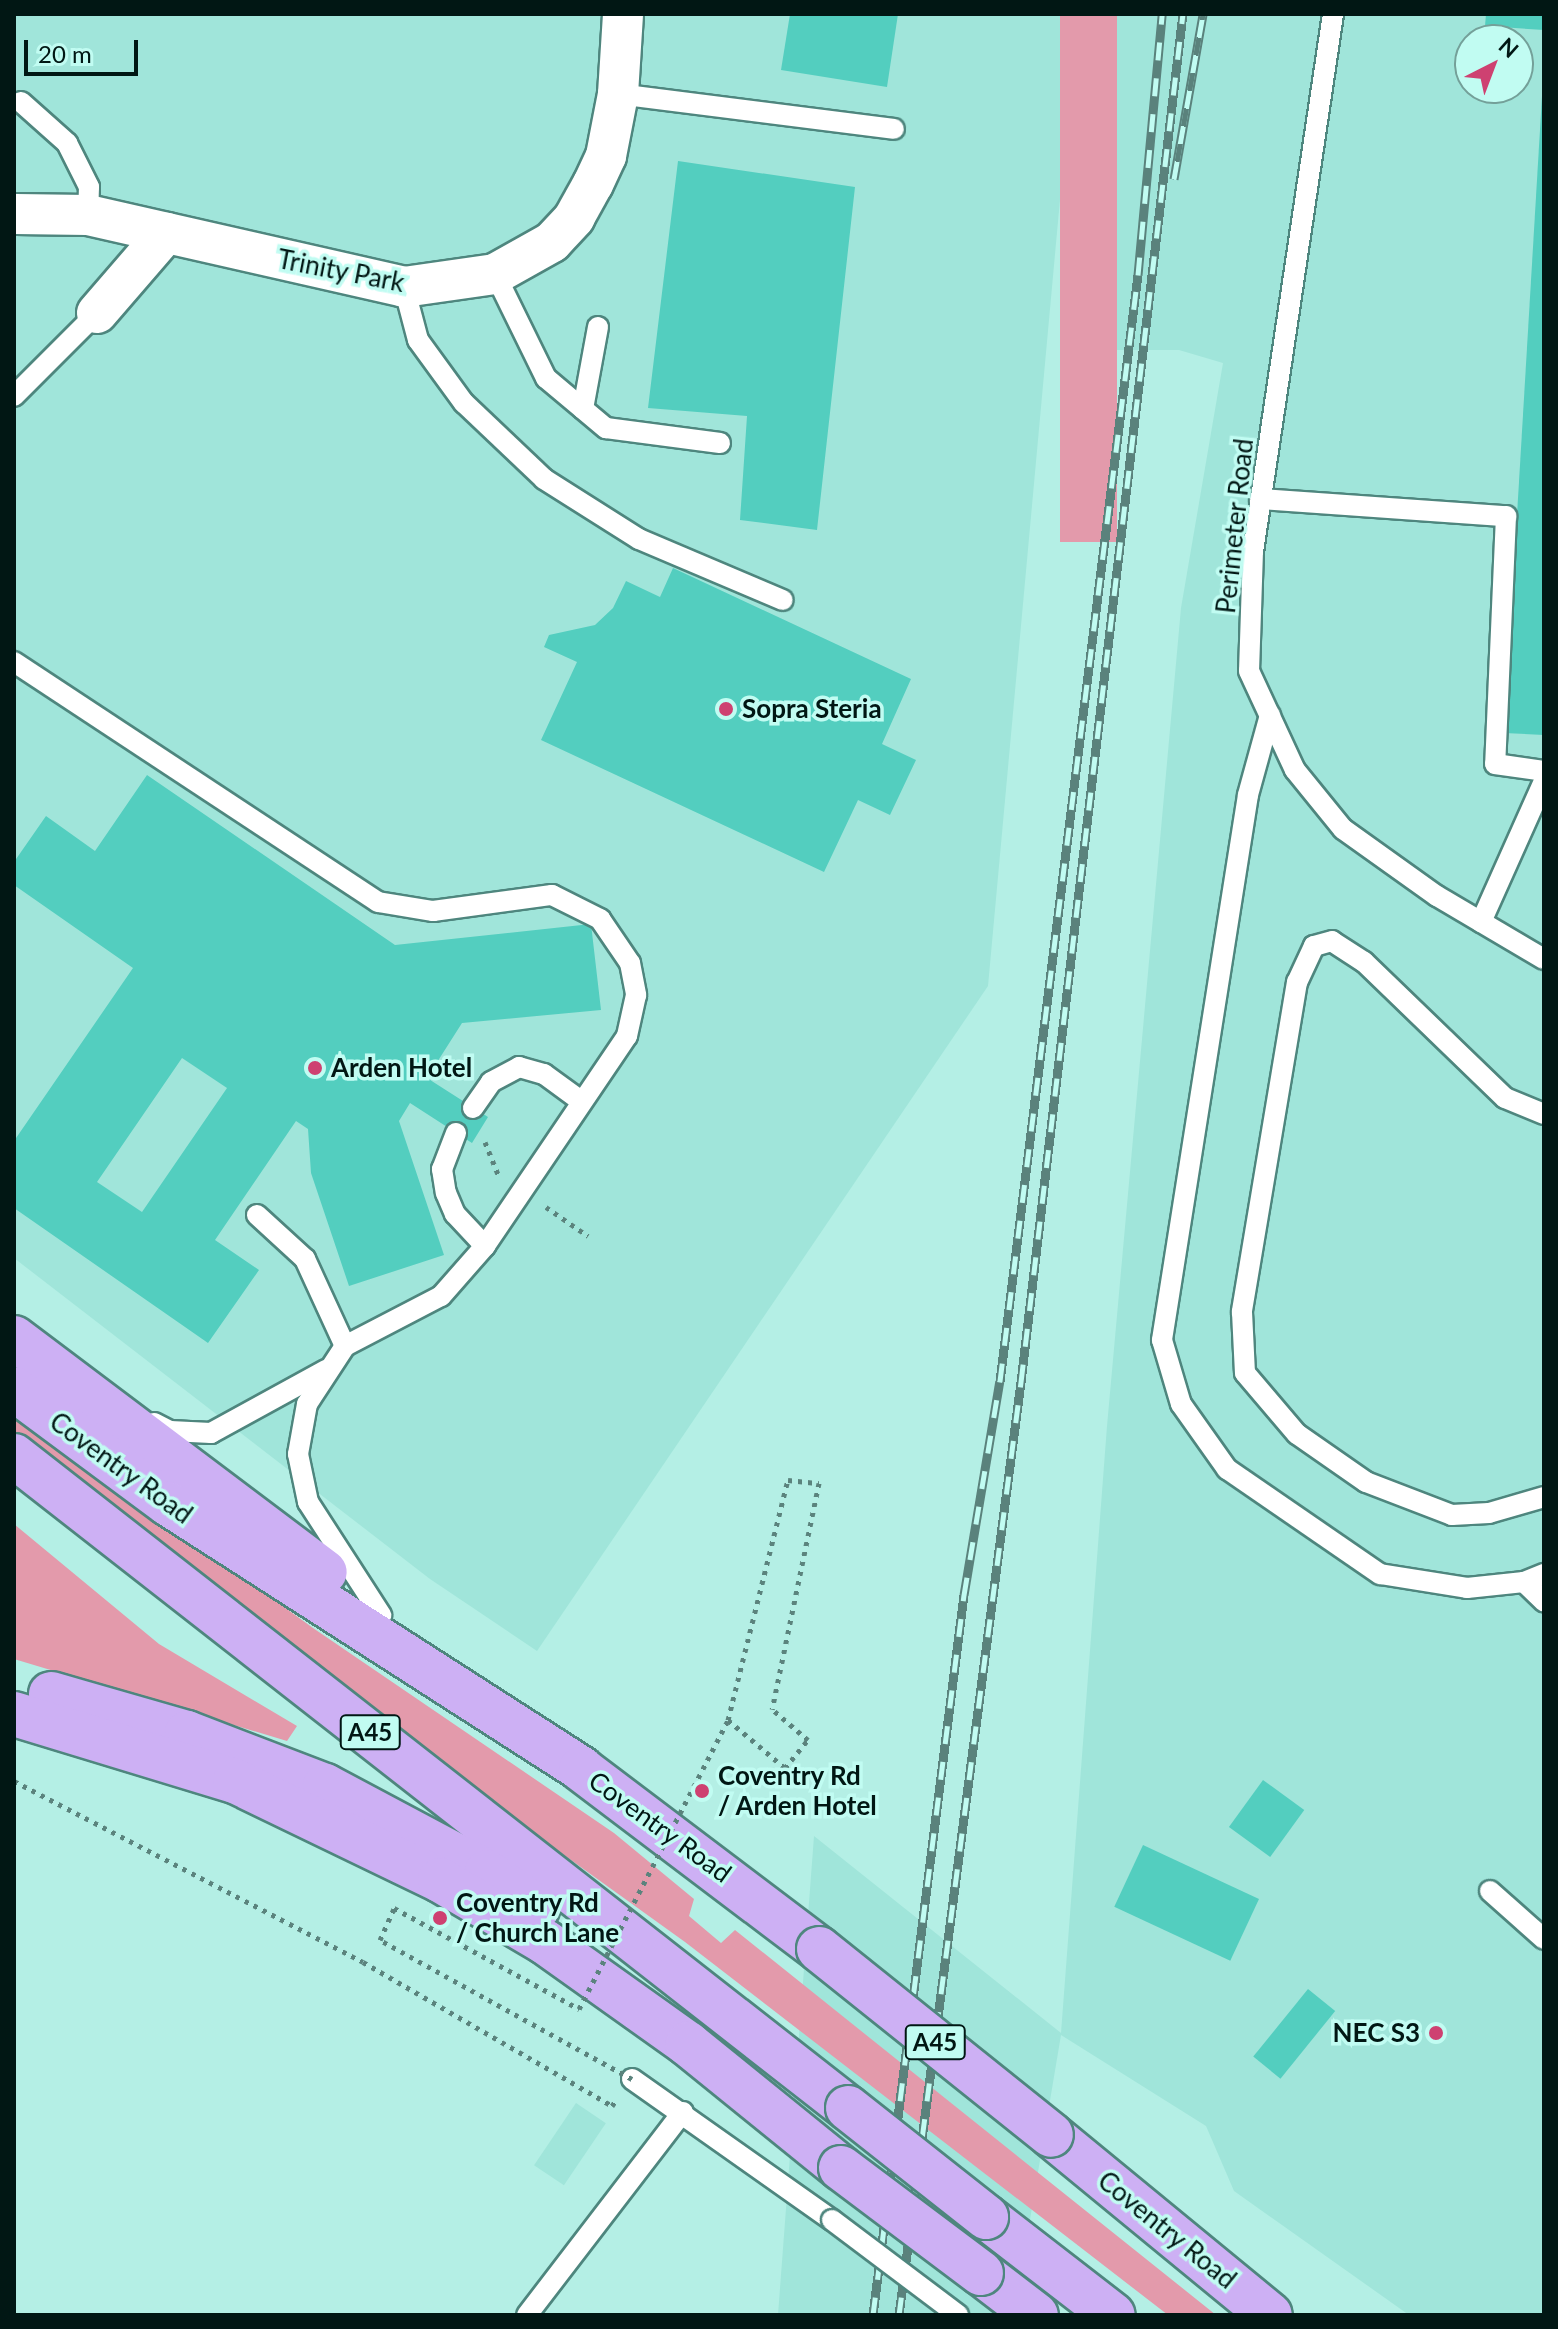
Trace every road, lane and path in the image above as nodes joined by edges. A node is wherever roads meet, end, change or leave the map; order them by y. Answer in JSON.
{"nodes":[{"id":1,"x":623,"y":14,"type":"edge"},
{"id":2,"x":1333,"y":14,"type":"edge"},
{"id":3,"x":618,"y":94,"type":"junction"},
{"id":4,"x":21,"y":102,"type":"dead end"},
{"id":5,"x":894,"y":129,"type":"dead end"},
{"id":6,"x":15,"y":214,"type":"edge"},
{"id":7,"x":88,"y":215,"type":"junction"},
{"id":8,"x":166,"y":233,"type":"junction"},
{"id":9,"x":495,"y":274,"type":"junction"},
{"id":10,"x":404,"y":287,"type":"junction"},
{"id":11,"x":97,"y":313,"type":"joint"},
{"id":12,"x":598,"y":327,"type":"dead end"},
{"id":13,"x":14,"y":396,"type":"edge"},
{"id":14,"x":583,"y":409,"type":"junction"},
{"id":15,"x":720,"y":443,"type":"dead end"},
{"id":16,"x":1260,"y":499,"type":"junction"},
{"id":17,"x":783,"y":600,"type":"dead end"},
{"id":18,"x":14,"y":662,"type":"edge"},
{"id":19,"x":1270,"y":715,"type":"junction"},
{"id":20,"x":1544,"y":771,"type":"edge"},
{"id":21,"x":1544,"y":781,"type":"edge"},
{"id":22,"x":1481,"y":922,"type":"junction"},
{"id":23,"x":1544,"y":959,"type":"edge"},
{"id":24,"x":581,"y":1101,"type":"junction"},
{"id":25,"x":473,"y":1108,"type":"dead end"},
{"id":26,"x":1544,"y":1114,"type":"edge"},
{"id":27,"x":480,"y":1130,"type":"dead end"},
{"id":28,"x":456,"y":1133,"type":"dead end"},
{"id":29,"x":505,"y":1180,"type":"dead end"},
{"id":30,"x":535,"y":1200,"type":"dead end"},
{"id":31,"x":257,"y":1215,"type":"dead end"},
{"id":32,"x":588,"y":1236,"type":"dead end"},
{"id":33,"x":485,"y":1246,"type":"junction"},
{"id":34,"x":14,"y":1326,"type":"edge"},
{"id":35,"x":14,"y":1338,"type":"edge"},
{"id":36,"x":345,"y":1346,"type":"junction"},
{"id":37,"x":326,"y":1370,"type":"junction"},
{"id":38,"x":14,"y":1389,"type":"edge"},
{"id":39,"x":14,"y":1456,"type":"edge"},
{"id":40,"x":1544,"y":1497,"type":"edge"},
{"id":41,"x":1544,"y":1574,"type":"edge"},
{"id":42,"x":1524,"y":1582,"type":"junction"},
{"id":43,"x":1544,"y":1601,"type":"edge"},
{"id":44,"x":381,"y":1615,"type":"junction"},
{"id":45,"x":14,"y":1684,"type":"edge"},
{"id":46,"x":14,"y":1714,"type":"edge"},
{"id":47,"x":500,"y":1715,"type":"junction"},
{"id":48,"x":728,"y":1720,"type":"junction"},
{"id":49,"x":14,"y":1781,"type":"edge"},
{"id":50,"x":1490,"y":1891,"type":"dead end"},
{"id":51,"x":1544,"y":1939,"type":"edge"},
{"id":52,"x":724,"y":2011,"type":"junction"},
{"id":53,"x":632,"y":2079,"type":"junction"},
{"id":54,"x":683,"y":2112,"type":"junction"},
{"id":55,"x":527,"y":2315,"type":"edge"},
{"id":56,"x":958,"y":2315,"type":"edge"},
{"id":57,"x":1036,"y":2315,"type":"edge"},
{"id":58,"x":1113,"y":2315,"type":"edge"},
{"id":59,"x":1270,"y":2315,"type":"edge"}],
"edges":[{"from":1,"to":3,"type":"street","name":"Trinity Park"},
{"from":2,"to":16,"type":"lane","name":"Perimeter Road"},
{"from":3,"to":5,"type":"lane"},
{"from":3,"to":9,"type":"street","name":"Trinity Park"},
{"from":4,"to":7,"type":"lane"},
{"from":6,"to":7,"type":"street","name":"Trinity Park"},
{"from":7,"to":8,"type":"street","name":"Trinity Park"},
{"from":8,"to":10,"type":"street","name":"Trinity Park"},
{"from":8,"to":11,"type":"street"},
{"from":9,"to":10,"type":"street","name":"Trinity Park"},
{"from":9,"to":14,"type":"lane"},
{"from":10,"to":17,"type":"lane"},
{"from":11,"to":13,"type":"lane"},
{"from":12,"to":14,"type":"lane"},
{"from":14,"to":15,"type":"lane"},
{"from":16,"to":19,"type":"lane","name":"Perimeter Road"},
{"from":16,"to":20,"type":"lane"},
{"from":18,"to":24,"type":"lane"},
{"from":19,"to":22,"type":"lane","name":"Perimeter Road"},
{"from":19,"to":42,"type":"lane"},
{"from":21,"to":22,"type":"lane"},
{"from":22,"to":23,"type":"lane","name":"Perimeter Road"},
{"from":24,"to":25,"type":"lane"},
{"from":24,"to":33,"type":"lane"},
{"from":26,"to":40,"type":"lane"},
{"from":27,"to":29,"type":"path"},
{"from":28,"to":33,"type":"lane"},
{"from":30,"to":32,"type":"path"},
{"from":31,"to":36,"type":"lane"},
{"from":33,"to":36,"type":"lane"},
{"from":34,"to":37,"type":"lane"},
{"from":35,"to":44,"type":"highway"},
{"from":36,"to":37,"type":"lane"},
{"from":37,"to":44,"type":"lane"},
{"from":38,"to":47,"type":"highway","name":"Coventry Road","number":"A45"},
{"from":39,"to":52,"type":"highway","name":"Coventry Road","number":"A45"},
{"from":41,"to":42,"type":"lane"},
{"from":42,"to":43,"type":"lane"},
{"from":44,"to":47,"type":"highway"},
{"from":45,"to":52,"type":"highway"},
{"from":46,"to":57,"type":"highway","bridge":true},
{"from":47,"to":59,"type":"highway","name":"Coventry Road","number":"A45","bridge":true},
{"from":48,"to":48,"type":"path","bridge":true},
{"from":48,"to":53,"type":"path","bridge":true},
{"from":49,"to":53,"type":"path"},
{"from":50,"to":51,"type":"lane"},
{"from":52,"to":58,"type":"highway","name":"Coventry Road","number":"A45","bridge":true},
{"from":53,"to":54,"type":"lane"},
{"from":54,"to":55,"type":"lane"},
{"from":54,"to":56,"type":"lane","bridge":true}]}
